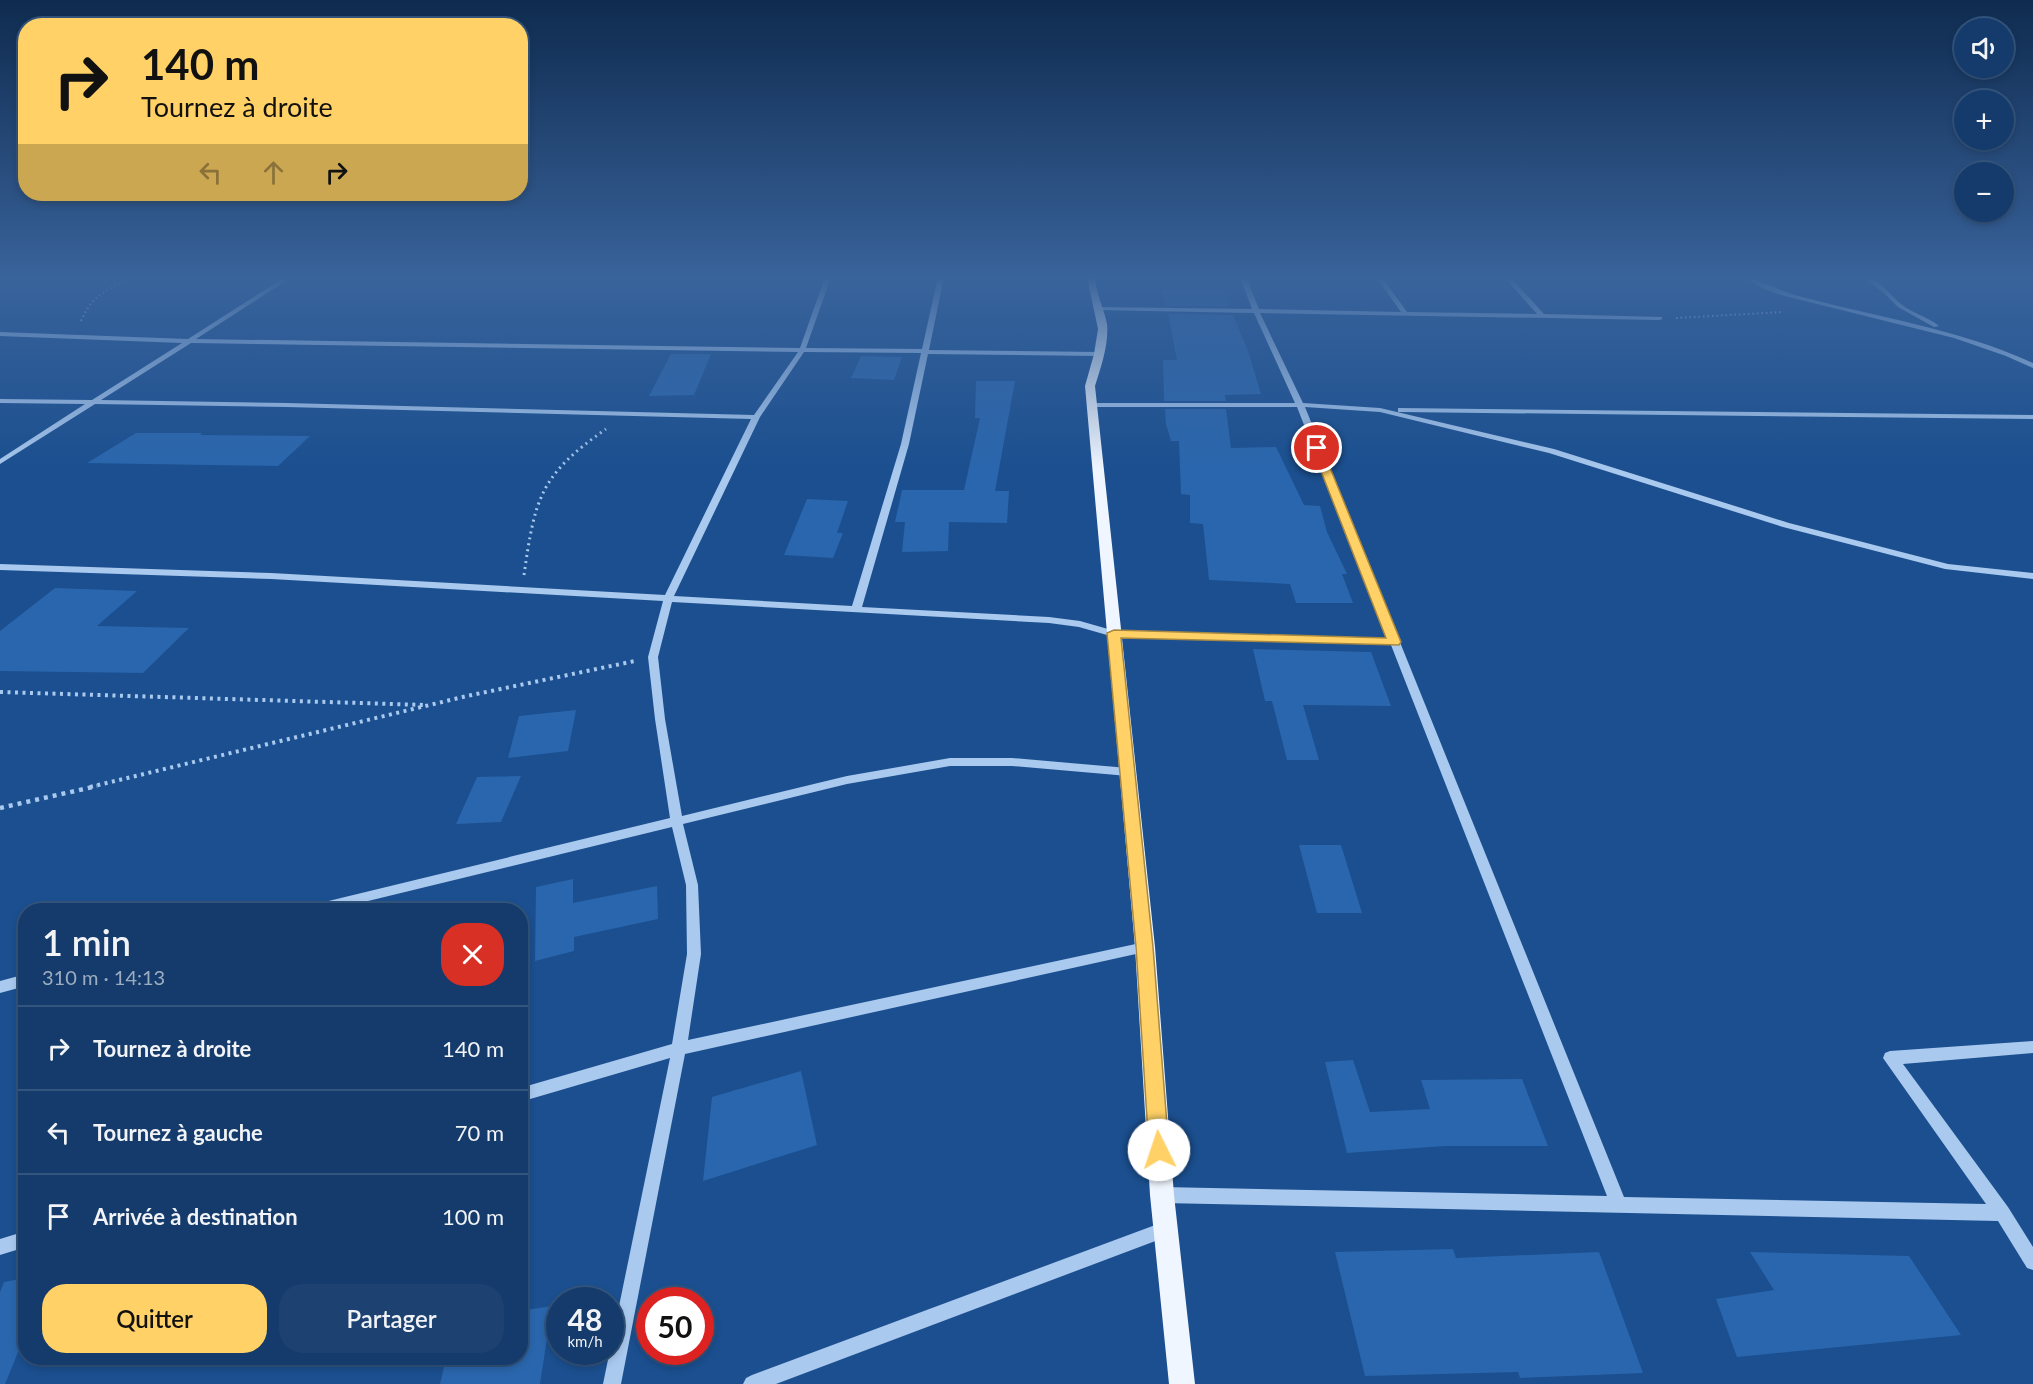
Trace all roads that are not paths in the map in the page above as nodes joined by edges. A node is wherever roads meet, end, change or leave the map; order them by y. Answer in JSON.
{"nodes":[{"id":1,"x":191,"y":342,"type":"edge"},
{"id":2,"x":232,"y":342,"type":"edge"},
{"id":3,"x":805,"y":342,"type":"edge"},
{"id":4,"x":926,"y":342,"type":"edge"},
{"id":5,"x":1100,"y":342,"type":"edge"},
{"id":6,"x":1271,"y":342,"type":"edge"},
{"id":7,"x":1972,"y":342,"type":"edge"},
{"id":8,"x":802,"y":350,"type":"junction"},
{"id":9,"x":924,"y":352,"type":"junction"},
{"id":10,"x":1099,"y":354,"type":"junction"},
{"id":11,"x":2033,"y":366,"type":"edge"},
{"id":12,"x":0,"y":401,"type":"edge"},
{"id":13,"x":97,"y":402,"type":"junction"},
{"id":14,"x":1092,"y":405,"type":"junction"},
{"id":15,"x":1300,"y":405,"type":"junction"},
{"id":16,"x":1380,"y":410,"type":"junction"},
{"id":17,"x":756,"y":417,"type":"junction"},
{"id":18,"x":2033,"y":417,"type":"edge"},
{"id":19,"x":0,"y":462,"type":"edge"},
{"id":20,"x":0,"y":567,"type":"edge"},
{"id":21,"x":2033,"y":576,"type":"edge"},
{"id":22,"x":668,"y":598,"type":"junction"},
{"id":23,"x":856,"y":609,"type":"junction"},
{"id":24,"x":1114,"y":633,"type":"junction"},
{"id":25,"x":1395,"y":642,"type":"junction"},
{"id":26,"x":1128,"y":772,"type":"junction"},
{"id":27,"x":677,"y":822,"type":"junction"},
{"id":28,"x":341,"y":903,"type":"edge"},
{"id":29,"x":1145,"y":947,"type":"junction"},
{"id":30,"x":18,"y":982,"type":"edge"},
{"id":31,"x":0,"y":987,"type":"edge"},
{"id":32,"x":2033,"y":1047,"type":"edge"},
{"id":33,"x":679,"y":1049,"type":"junction"},
{"id":34,"x":528,"y":1093,"type":"edge"},
{"id":35,"x":1162,"y":1195,"type":"junction"},
{"id":36,"x":1619,"y":1205,"type":"junction"},
{"id":37,"x":2002,"y":1214,"type":"junction"},
{"id":38,"x":1166,"y":1229,"type":"junction"},
{"id":39,"x":18,"y":1241,"type":"edge"},
{"id":40,"x":0,"y":1247,"type":"edge"},
{"id":41,"x":2033,"y":1262,"type":"edge"},
{"id":42,"x":612,"y":1384,"type":"edge"},
{"id":43,"x":752,"y":1384,"type":"edge"},
{"id":44,"x":1182,"y":1384,"type":"edge"}],
"edges":[{"from":1,"to":13,"type":"street"},
{"from":2,"to":8,"type":"street"},
{"from":3,"to":8,"type":"street"},
{"from":4,"to":9,"type":"street"},
{"from":5,"to":10,"type":"main road"},
{"from":6,"to":15,"type":"street"},
{"from":7,"to":11,"type":"street"},
{"from":8,"to":9,"type":"street"},
{"from":8,"to":17,"type":"street"},
{"from":9,"to":10,"type":"street"},
{"from":9,"to":23,"type":"street"},
{"from":10,"to":14,"type":"main road"},
{"from":12,"to":13,"type":"street"},
{"from":13,"to":17,"type":"street"},
{"from":13,"to":19,"type":"street"},
{"from":14,"to":15,"type":"street"},
{"from":14,"to":24,"type":"main road"},
{"from":15,"to":16,"type":"street"},
{"from":15,"to":25,"type":"street"},
{"from":16,"to":18,"type":"street"},
{"from":16,"to":21,"type":"street"},
{"from":17,"to":22,"type":"street"},
{"from":20,"to":22,"type":"street"},
{"from":22,"to":23,"type":"street"},
{"from":22,"to":27,"type":"street"},
{"from":23,"to":24,"type":"street"},
{"from":24,"to":25,"type":"street"},
{"from":24,"to":26,"type":"main road"},
{"from":25,"to":36,"type":"street"},
{"from":26,"to":27,"type":"street"},
{"from":26,"to":29,"type":"main road"},
{"from":27,"to":28,"type":"street"},
{"from":27,"to":33,"type":"street"},
{"from":29,"to":33,"type":"street"},
{"from":29,"to":35,"type":"main road"},
{"from":30,"to":31,"type":"street"},
{"from":32,"to":37,"type":"street"},
{"from":33,"to":34,"type":"street"},
{"from":33,"to":42,"type":"street"},
{"from":35,"to":36,"type":"street"},
{"from":35,"to":38,"type":"main road"},
{"from":36,"to":37,"type":"street"},
{"from":37,"to":41,"type":"street"},
{"from":38,"to":43,"type":"street"},
{"from":38,"to":44,"type":"main road"},
{"from":39,"to":40,"type":"street"}]}
